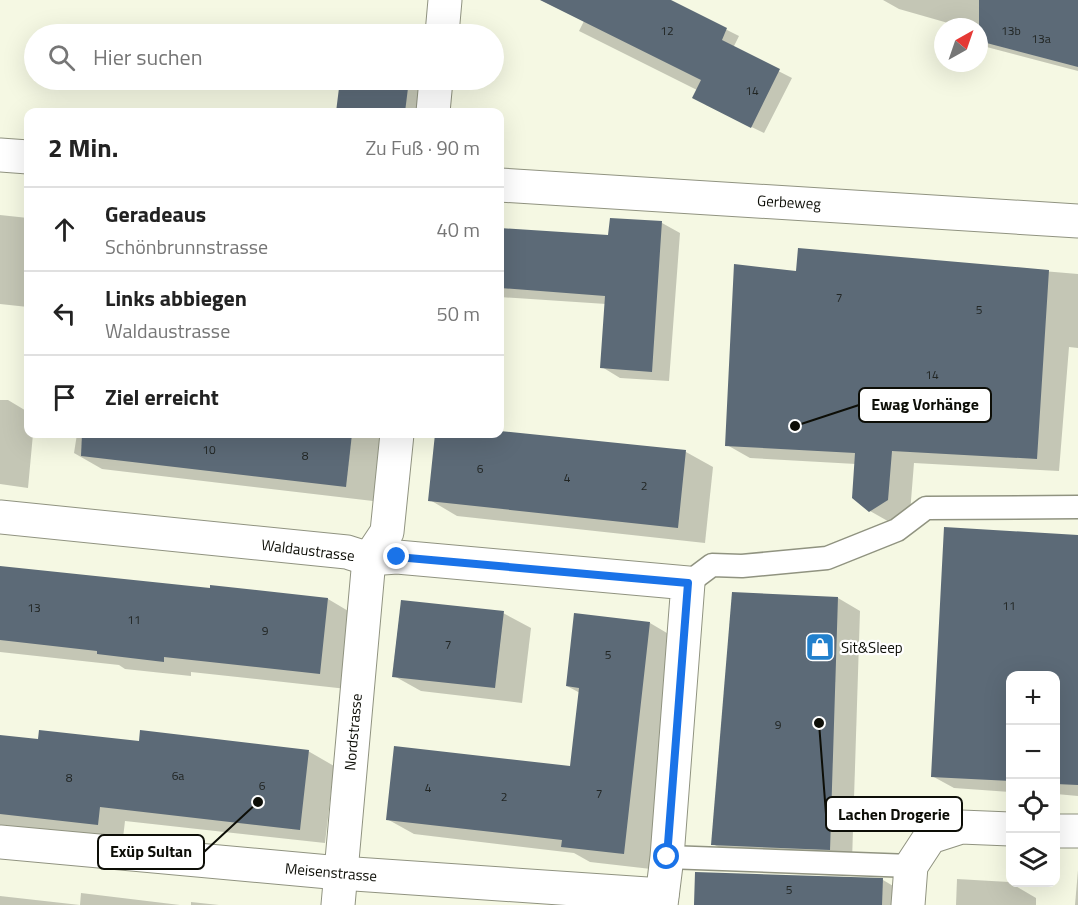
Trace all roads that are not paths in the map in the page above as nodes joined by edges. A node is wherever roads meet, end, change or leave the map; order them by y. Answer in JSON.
{"nodes":[{"id":1,"x":446,"y":0,"type":"edge"},
{"id":2,"x":443,"y":24,"type":"edge"},
{"id":3,"x":435,"y":90,"type":"edge"},
{"id":4,"x":433,"y":108,"type":"edge"},
{"id":5,"x":0,"y":155,"type":"edge"},
{"id":6,"x":24,"y":157,"type":"edge"},
{"id":7,"x":504,"y":185,"type":"edge"},
{"id":8,"x":1078,"y":221,"type":"edge"},
{"id":9,"x":397,"y":438,"type":"edge"},
{"id":10,"x":1078,"y":507,"type":"edge"},
{"id":11,"x":0,"y":517,"type":"edge"},
{"id":12,"x":369,"y":558,"type":"junction"},
{"id":13,"x":688,"y":583,"type":"junction"},
{"id":14,"x":1006,"y":829,"type":"edge"},
{"id":15,"x":1060,"y":831,"type":"edge"},
{"id":16,"x":1078,"y":831,"type":"edge"},
{"id":17,"x":0,"y":842,"type":"edge"},
{"id":18,"x":667,"y":857,"type":"junction"},
{"id":19,"x":911,"y":866,"type":"junction"},
{"id":20,"x":340,"y":873,"type":"junction"},
{"id":21,"x":661,"y":900,"type":"edge"},
{"id":22,"x":338,"y":905,"type":"edge"},
{"id":23,"x":908,"y":905,"type":"edge"}],
"edges":[{"from":1,"to":2,"type":"street"},
{"from":3,"to":4,"type":"street"},
{"from":5,"to":6,"type":"street"},
{"from":7,"to":8,"type":"street","name":"Gerbeweg"},
{"from":9,"to":12,"type":"street"},
{"from":10,"to":13,"type":"lane"},
{"from":11,"to":12,"type":"street","name":"Waldaustrasse"},
{"from":12,"to":13,"type":"street","name":"Waldaustrasse"},
{"from":12,"to":20,"type":"street","name":"Nordstrasse"},
{"from":13,"to":18,"type":"street"},
{"from":14,"to":19,"type":"street"},
{"from":15,"to":16,"type":"street"},
{"from":17,"to":20,"type":"street","name":"Meisenstrasse"},
{"from":18,"to":19,"type":"lane"},
{"from":18,"to":21,"type":"street"},
{"from":19,"to":23,"type":"street"},
{"from":20,"to":21,"type":"street","name":"Meisenstrasse"},
{"from":20,"to":22,"type":"street","name":"Nordstrasse"}]}
